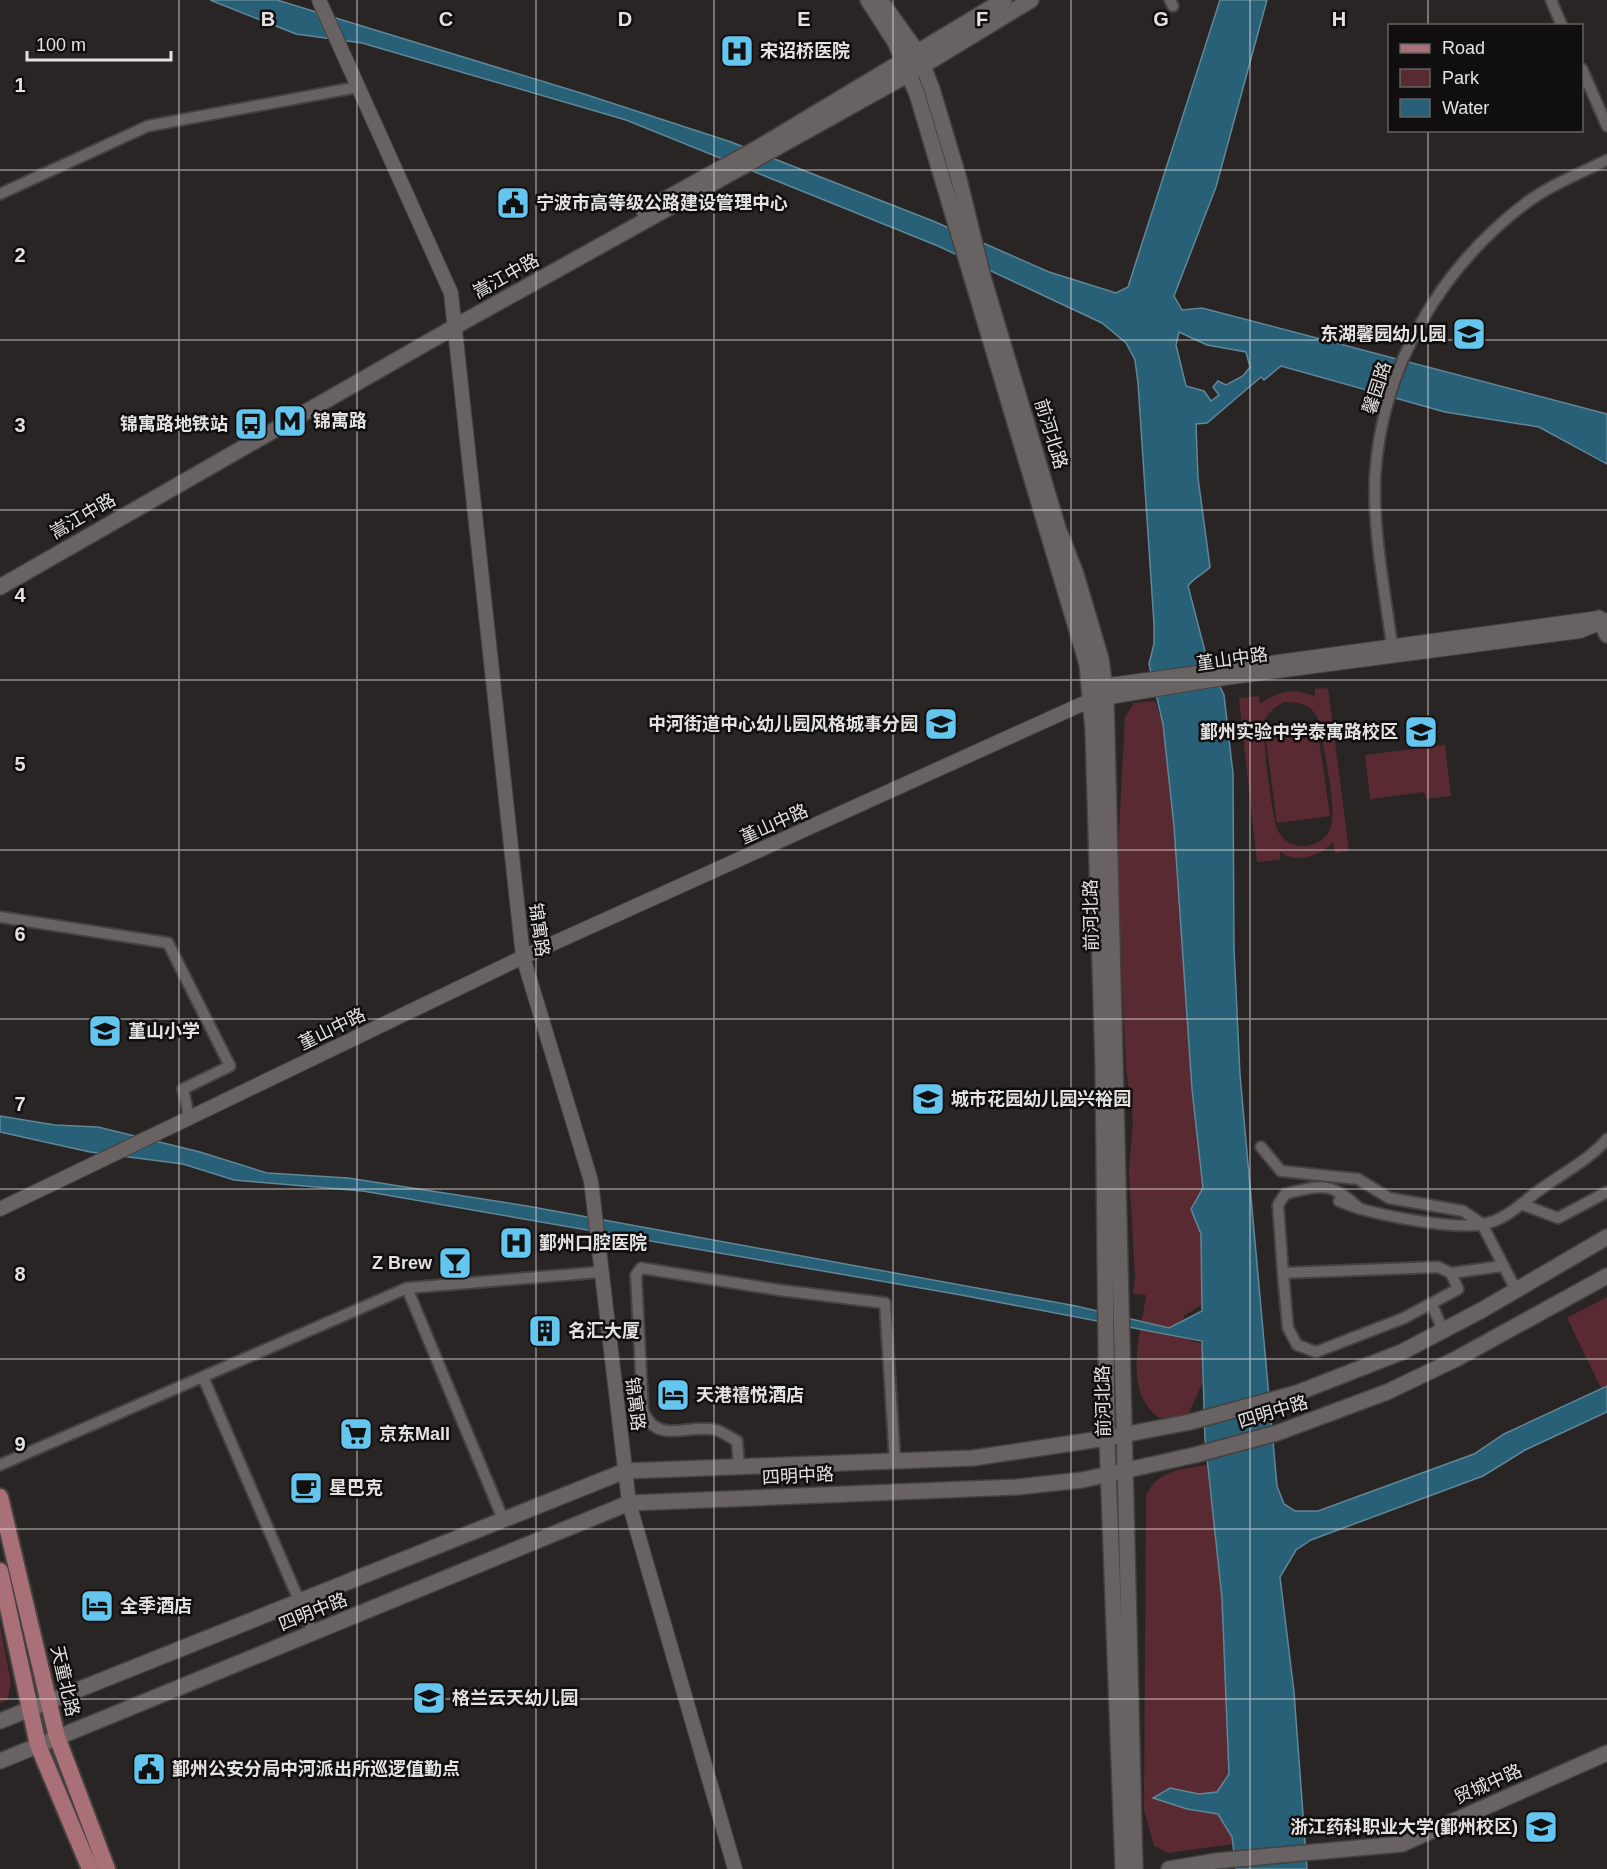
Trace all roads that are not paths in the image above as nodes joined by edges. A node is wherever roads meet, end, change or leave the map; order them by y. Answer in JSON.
{"nodes":[{"id":1,"x":319,"y":0,"type":"edge"},
{"id":2,"x":868,"y":0,"type":"edge"},
{"id":3,"x":880,"y":0,"type":"edge"},
{"id":4,"x":1004,"y":0,"type":"edge"},
{"id":5,"x":1031,"y":0,"type":"edge"},
{"id":6,"x":1551,"y":0,"type":"edge"},
{"id":7,"x":1561,"y":24,"type":"edge"},
{"id":8,"x":920,"y":59,"type":"junction"},
{"id":9,"x":906,"y":67,"type":"junction"},
{"id":10,"x":1583,"y":73,"type":"edge"},
{"id":11,"x":357,"y":87,"type":"junction"},
{"id":12,"x":1607,"y":126,"type":"edge"},
{"id":13,"x":1607,"y":160,"type":"edge"},
{"id":14,"x":0,"y":194,"type":"edge"},
{"id":15,"x":958,"y":206,"type":"junction"},
{"id":16,"x":455,"y":322,"type":"junction"},
{"id":17,"x":0,"y":575,"type":"edge"},
{"id":18,"x":0,"y":587,"type":"edge"},
{"id":19,"x":1604,"y":623,"type":"edge"},
{"id":20,"x":1392,"y":646,"type":"junction"},
{"id":21,"x":1223,"y":673,"type":"junction"},
{"id":22,"x":1098,"y":693,"type":"junction"},
{"id":23,"x":0,"y":917,"type":"edge"},
{"id":24,"x":523,"y":957,"type":"junction"},
{"id":25,"x":189,"y":1118,"type":"junction"},
{"id":26,"x":1607,"y":1139,"type":"edge"},
{"id":27,"x":1261,"y":1147,"type":"dead end"},
{"id":28,"x":1607,"y":1192,"type":"edge"},
{"id":29,"x":1339,"y":1200,"type":"dead end"},
{"id":30,"x":1521,"y":1204,"type":"junction"},
{"id":31,"x":0,"y":1209,"type":"edge"},
{"id":32,"x":1360,"y":1209,"type":"junction"},
{"id":33,"x":1482,"y":1224,"type":"junction"},
{"id":34,"x":1607,"y":1237,"type":"edge"},
{"id":35,"x":1503,"y":1266,"type":"junction"},
{"id":36,"x":600,"y":1272,"type":"junction"},
{"id":37,"x":1283,"y":1273,"type":"junction"},
{"id":38,"x":1452,"y":1273,"type":"junction"},
{"id":39,"x":1607,"y":1276,"type":"edge"},
{"id":40,"x":1113,"y":1283,"type":"junction"},
{"id":41,"x":407,"y":1288,"type":"junction"},
{"id":42,"x":1516,"y":1290,"type":"junction"},
{"id":43,"x":1432,"y":1305,"type":"junction"},
{"id":44,"x":1443,"y":1330,"type":"junction"},
{"id":45,"x":203,"y":1377,"type":"junction"},
{"id":46,"x":1123,"y":1435,"type":"junction"},
{"id":47,"x":1107,"y":1438,"type":"junction"},
{"id":48,"x":895,"y":1461,"type":"junction"},
{"id":49,"x":0,"y":1465,"type":"edge"},
{"id":50,"x":739,"y":1467,"type":"junction"},
{"id":51,"x":1124,"y":1470,"type":"junction"},
{"id":52,"x":625,"y":1471,"type":"junction"},
{"id":53,"x":1108,"y":1474,"type":"junction"},
{"id":54,"x":0,"y":1497,"type":"edge"},
{"id":55,"x":629,"y":1503,"type":"junction"},
{"id":56,"x":503,"y":1519,"type":"junction"},
{"id":57,"x":0,"y":1572,"type":"edge"},
{"id":58,"x":299,"y":1601,"type":"junction"},
{"id":59,"x":313,"y":1633,"type":"junction"},
{"id":60,"x":49,"y":1700,"type":"junction"},
{"id":61,"x":31,"y":1708,"type":"junction"},
{"id":62,"x":0,"y":1721,"type":"edge"},
{"id":63,"x":57,"y":1737,"type":"junction"},
{"id":64,"x":38,"y":1745,"type":"junction"},
{"id":65,"x":1607,"y":1753,"type":"edge"},
{"id":66,"x":0,"y":1761,"type":"edge"},
{"id":67,"x":90,"y":1869,"type":"edge"},
{"id":68,"x":107,"y":1869,"type":"edge"},
{"id":69,"x":735,"y":1869,"type":"edge"},
{"id":70,"x":1123,"y":1869,"type":"edge"},
{"id":71,"x":1136,"y":1869,"type":"edge"},
{"id":72,"x":1169,"y":1869,"type":"edge"}],
"edges":[{"from":1,"to":11,"type":"street","name":"锦寓路"},
{"from":2,"to":9,"type":"main road","name":"前河北路"},
{"from":3,"to":8,"type":"main road","name":"前河北路"},
{"from":4,"to":8,"type":"main road","name":"嵩江中路"},
{"from":5,"to":8,"type":"main road","name":"嵩江中路"},
{"from":6,"to":7,"type":"street"},
{"from":8,"to":9,"type":"main road","name":"嵩江中路"},
{"from":8,"to":15,"type":"main road","name":"前河北路"},
{"from":9,"to":15,"type":"main road","name":"前河北路"},
{"from":9,"to":16,"type":"main road","name":"嵩江中路"},
{"from":10,"to":12,"type":"street"},
{"from":11,"to":14,"type":"street"},
{"from":11,"to":16,"type":"street","name":"锦寓路"},
{"from":13,"to":20,"type":"street","name":"馨园路"},
{"from":15,"to":22,"type":"main road","name":"前河北路"},
{"from":16,"to":17,"type":"main road","name":"嵩江中路"},
{"from":16,"to":18,"type":"main road","name":"嵩江中路"},
{"from":16,"to":24,"type":"street","name":"锦寓路"},
{"from":19,"to":20,"type":"street","name":"堇山中路"},
{"from":19,"to":21,"type":"street","name":"堇山中路"},
{"from":20,"to":21,"type":"street","name":"堇山中路"},
{"from":21,"to":22,"type":"street","name":"堇山中路"},
{"from":22,"to":24,"type":"street","name":"堇山中路"},
{"from":22,"to":40,"type":"main road","name":"前河北路"},
{"from":23,"to":25,"type":"street"},
{"from":24,"to":25,"type":"street","name":"堇山中路"},
{"from":24,"to":36,"type":"street","name":"锦寓路"},
{"from":25,"to":31,"type":"street","name":"堇山中路"},
{"from":26,"to":30,"type":"street"},
{"from":27,"to":33,"type":"street"},
{"from":28,"to":30,"type":"street"},
{"from":29,"to":32,"type":"street"},
{"from":30,"to":33,"type":"street"},
{"from":32,"to":33,"type":"street"},
{"from":32,"to":37,"type":"street"},
{"from":33,"to":35,"type":"street"},
{"from":34,"to":42,"type":"main road","name":"四明中路"},
{"from":35,"to":38,"type":"street"},
{"from":35,"to":42,"type":"street"},
{"from":36,"to":41,"type":"street"},
{"from":36,"to":52,"type":"street","name":"锦寓路"},
{"from":37,"to":38,"type":"street"},
{"from":37,"to":43,"type":"street"},
{"from":38,"to":43,"type":"street"},
{"from":39,"to":51,"type":"main road","name":"四明中路"},
{"from":40,"to":46,"type":"main road","name":"前河北路"},
{"from":40,"to":47,"type":"main road","name":"前河北路"},
{"from":41,"to":45,"type":"street"},
{"from":41,"to":56,"type":"street"},
{"from":42,"to":44,"type":"main road","name":"四明中路"},
{"from":43,"to":44,"type":"street"},
{"from":44,"to":46,"type":"main road","name":"四明中路"},
{"from":45,"to":49,"type":"street"},
{"from":45,"to":58,"type":"street"},
{"from":46,"to":47,"type":"main road","name":"四明中路"},
{"from":46,"to":51,"type":"main road","name":"前河北路"},
{"from":47,"to":48,"type":"main road","name":"四明中路"},
{"from":47,"to":53,"type":"main road","name":"前河北路"},
{"from":48,"to":50,"type":"main road","name":"四明中路"},
{"from":48,"to":50,"type":"street"},
{"from":50,"to":52,"type":"main road","name":"四明中路"},
{"from":51,"to":53,"type":"main road","name":"四明中路"},
{"from":51,"to":71,"type":"main road","name":"前河北路"},
{"from":52,"to":55,"type":"street","name":"锦寓路"},
{"from":52,"to":56,"type":"main road","name":"四明中路"},
{"from":53,"to":55,"type":"main road","name":"四明中路"},
{"from":53,"to":70,"type":"main road","name":"前河北路"},
{"from":54,"to":60,"type":"main road","name":"天童北路"},
{"from":55,"to":59,"type":"main road","name":"四明中路"},
{"from":55,"to":69,"type":"street","name":"锦寓路"},
{"from":56,"to":58,"type":"main road","name":"四明中路"},
{"from":57,"to":61,"type":"main road"},
{"from":58,"to":59,"type":"street"},
{"from":58,"to":60,"type":"main road","name":"四明中路"},
{"from":59,"to":63,"type":"main road","name":"四明中路"},
{"from":60,"to":61,"type":"main road","name":"四明中路"},
{"from":60,"to":63,"type":"main road","name":"天童北路"},
{"from":61,"to":62,"type":"main road","name":"四明中路"},
{"from":61,"to":64,"type":"main road"},
{"from":63,"to":64,"type":"main road","name":"四明中路"},
{"from":63,"to":68,"type":"main road","name":"天童北路"},
{"from":64,"to":66,"type":"main road","name":"四明中路"},
{"from":64,"to":67,"type":"main road"},
{"from":65,"to":72,"type":"main road","name":"贸城中路"}]}
